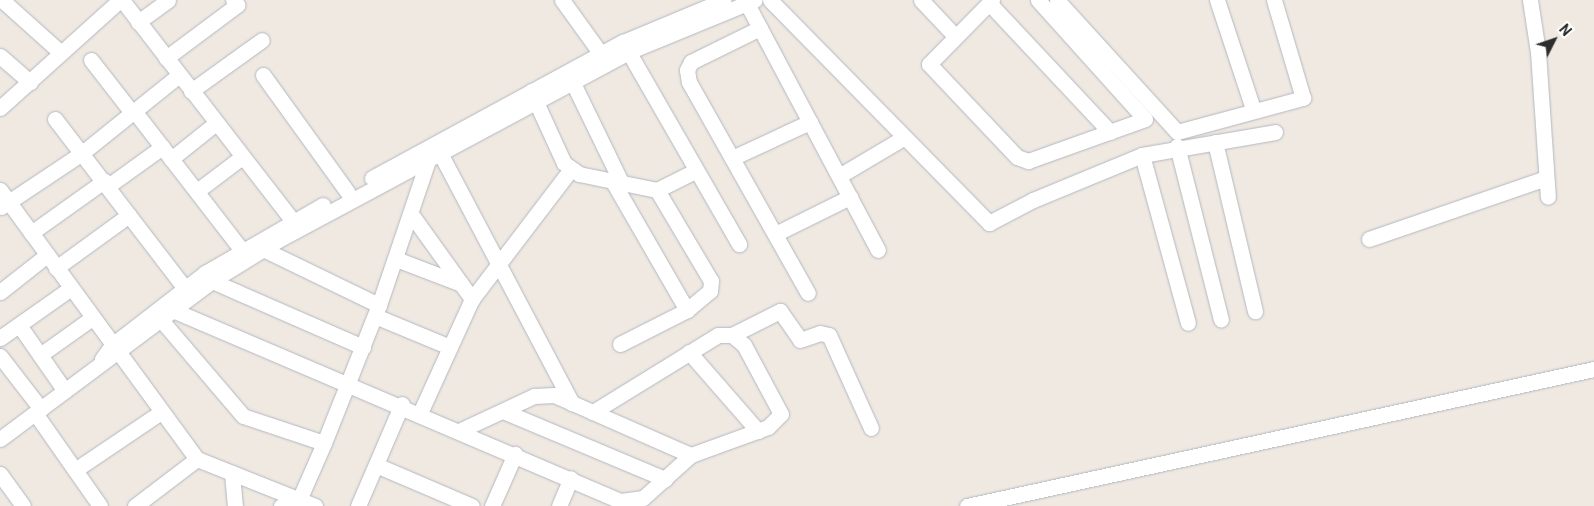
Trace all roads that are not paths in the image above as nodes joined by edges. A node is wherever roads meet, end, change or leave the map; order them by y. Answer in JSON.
{"nodes":[{"id":1,"x":2,"y":0,"type":"edge"},
{"id":2,"x":168,"y":0,"type":"edge"},
{"id":3,"x":233,"y":0,"type":"edge"},
{"id":4,"x":562,"y":0,"type":"edge"},
{"id":5,"x":724,"y":0,"type":"edge"},
{"id":6,"x":770,"y":0,"type":"edge"},
{"id":7,"x":920,"y":0,"type":"edge"},
{"id":8,"x":1038,"y":0,"type":"edge"},
{"id":9,"x":1057,"y":0,"type":"edge"},
{"id":10,"x":1217,"y":0,"type":"edge"},
{"id":11,"x":1274,"y":0,"type":"edge"},
{"id":12,"x":1530,"y":0,"type":"edge"},
{"id":13,"x":117,"y":1,"type":"edge"},
{"id":14,"x":749,"y":1,"type":"edge"},
{"id":15,"x":991,"y":2,"type":"edge"},
{"id":16,"x":138,"y":22,"type":"junction"},
{"id":17,"x":760,"y":28,"type":"junction"},
{"id":18,"x":955,"y":36,"type":"junction"},
{"id":19,"x":262,"y":40,"type":"dead end"},
{"id":20,"x":626,"y":47,"type":"junction"},
{"id":21,"x":61,"y":53,"type":"junction"},
{"id":22,"x":600,"y":54,"type":"junction"},
{"id":23,"x":0,"y":56,"type":"edge"},
{"id":24,"x":166,"y":58,"type":"junction"},
{"id":25,"x":91,"y":60,"type":"dead end"},
{"id":26,"x":179,"y":75,"type":"junction"},
{"id":27,"x":263,"y":75,"type":"dead end"},
{"id":28,"x":572,"y":81,"type":"junction"},
{"id":29,"x":30,"y":82,"type":"junction"},
{"id":30,"x":191,"y":91,"type":"junction"},
{"id":31,"x":533,"y":94,"type":"junction"},
{"id":32,"x":0,"y":108,"type":"edge"},
{"id":33,"x":1253,"y":109,"type":"junction"},
{"id":34,"x":134,"y":113,"type":"junction"},
{"id":35,"x":55,"y":119,"type":"dead end"},
{"id":36,"x":810,"y":122,"type":"junction"},
{"id":37,"x":216,"y":123,"type":"junction"},
{"id":38,"x":1110,"y":132,"type":"junction"},
{"id":39,"x":1276,"y":132,"type":"dead end"},
{"id":40,"x":903,"y":138,"type":"junction"},
{"id":41,"x":1215,"y":142,"type":"junction"},
{"id":42,"x":1177,"y":146,"type":"junction"},
{"id":43,"x":82,"y":153,"type":"junction"},
{"id":44,"x":167,"y":153,"type":"junction"},
{"id":45,"x":1142,"y":155,"type":"junction"},
{"id":46,"x":434,"y":156,"type":"junction"},
{"id":47,"x":242,"y":157,"type":"junction"},
{"id":48,"x":732,"y":158,"type":"junction"},
{"id":49,"x":571,"y":170,"type":"junction"},
{"id":50,"x":695,"y":171,"type":"junction"},
{"id":51,"x":839,"y":176,"type":"junction"},
{"id":52,"x":1546,"y":178,"type":"junction"},
{"id":53,"x":618,"y":183,"type":"junction"},
{"id":54,"x":106,"y":184,"type":"junction"},
{"id":55,"x":657,"y":190,"type":"junction"},
{"id":56,"x":197,"y":191,"type":"junction"},
{"id":57,"x":348,"y":193,"type":"junction"},
{"id":58,"x":850,"y":197,"type":"junction"},
{"id":59,"x":1548,"y":197,"type":"dead end"},
{"id":60,"x":3,"y":200,"type":"edge"},
{"id":61,"x":412,"y":214,"type":"junction"},
{"id":62,"x":129,"y":215,"type":"junction"},
{"id":63,"x":292,"y":220,"type":"junction"},
{"id":64,"x":31,"y":233,"type":"junction"},
{"id":65,"x":775,"y":234,"type":"junction"},
{"id":66,"x":1369,"y":239,"type":"dead end"},
{"id":67,"x":739,"y":244,"type":"dead end"},
{"id":68,"x":240,"y":248,"type":"junction"},
{"id":69,"x":263,"y":249,"type":"junction"},
{"id":70,"x":878,"y":250,"type":"dead end"},
{"id":71,"x":47,"y":256,"type":"junction"},
{"id":72,"x":396,"y":258,"type":"junction"},
{"id":73,"x":498,"y":265,"type":"junction"},
{"id":74,"x":56,"y":268,"type":"junction"},
{"id":75,"x":212,"y":281,"type":"junction"},
{"id":76,"x":461,"y":284,"type":"junction"},
{"id":77,"x":70,"y":288,"type":"junction"},
{"id":78,"x":0,"y":292,"type":"edge"},
{"id":79,"x":808,"y":293,"type":"dead end"},
{"id":80,"x":189,"y":294,"type":"junction"},
{"id":81,"x":472,"y":299,"type":"junction"},
{"id":82,"x":687,"y":310,"type":"junction"},
{"id":83,"x":174,"y":311,"type":"junction"},
{"id":84,"x":377,"y":311,"type":"junction"},
{"id":85,"x":1255,"y":311,"type":"dead end"},
{"id":86,"x":92,"y":318,"type":"junction"},
{"id":87,"x":1221,"y":320,"type":"dead end"},
{"id":88,"x":162,"y":321,"type":"junction"},
{"id":89,"x":1188,"y":323,"type":"dead end"},
{"id":90,"x":19,"y":325,"type":"junction"},
{"id":91,"x":732,"y":335,"type":"junction"},
{"id":92,"x":0,"y":338,"type":"edge"},
{"id":93,"x":620,"y":344,"type":"dead end"},
{"id":94,"x":363,"y":347,"type":"junction"},
{"id":95,"x":450,"y":347,"type":"junction"},
{"id":96,"x":116,"y":349,"type":"junction"},
{"id":97,"x":689,"y":352,"type":"junction"},
{"id":98,"x":40,"y":355,"type":"junction"},
{"id":99,"x":0,"y":356,"type":"edge"},
{"id":100,"x":1594,"y":369,"type":"edge"},
{"id":101,"x":348,"y":383,"type":"junction"},
{"id":102,"x":65,"y":391,"type":"junction"},
{"id":103,"x":572,"y":402,"type":"junction"},
{"id":104,"x":402,"y":404,"type":"junction"},
{"id":105,"x":38,"y":411,"type":"junction"},
{"id":106,"x":503,"y":411,"type":"junction"},
{"id":107,"x":162,"y":412,"type":"junction"},
{"id":108,"x":594,"y":412,"type":"junction"},
{"id":109,"x":420,"y":413,"type":"junction"},
{"id":110,"x":871,"y":428,"type":"dead end"},
{"id":111,"x":461,"y":430,"type":"junction"},
{"id":112,"x":758,"y":431,"type":"junction"},
{"id":113,"x":1,"y":435,"type":"edge"},
{"id":114,"x":324,"y":443,"type":"junction"},
{"id":115,"x":515,"y":454,"type":"junction"},
{"id":116,"x":691,"y":455,"type":"junction"},
{"id":117,"x":197,"y":459,"type":"junction"},
{"id":118,"x":376,"y":465,"type":"junction"},
{"id":119,"x":75,"y":470,"type":"junction"},
{"id":120,"x":232,"y":473,"type":"junction"},
{"id":121,"x":0,"y":474,"type":"edge"},
{"id":122,"x":572,"y":478,"type":"junction"},
{"id":123,"x":664,"y":479,"type":"junction"},
{"id":124,"x":290,"y":504,"type":"edge"},
{"id":125,"x":23,"y":506,"type":"edge"},
{"id":126,"x":100,"y":506,"type":"edge"},
{"id":127,"x":135,"y":506,"type":"edge"},
{"id":128,"x":235,"y":506,"type":"edge"},
{"id":129,"x":315,"y":506,"type":"edge"},
{"id":130,"x":358,"y":506,"type":"edge"},
{"id":131,"x":472,"y":506,"type":"edge"},
{"id":132,"x":492,"y":506,"type":"edge"},
{"id":133,"x":559,"y":506,"type":"edge"},
{"id":134,"x":967,"y":506,"type":"edge"}],
"edges":[{"from":1,"to":21,"type":"street"},
{"from":2,"to":16,"type":"street"},
{"from":3,"to":24,"type":"street"},
{"from":4,"to":22,"type":"street"},
{"from":5,"to":20,"type":"street"},
{"from":6,"to":40,"type":"street"},
{"from":7,"to":18,"type":"street"},
{"from":8,"to":38,"type":"street"},
{"from":9,"to":33,"type":"street"},
{"from":10,"to":33,"type":"street"},
{"from":11,"to":33,"type":"street"},
{"from":12,"to":52,"type":"street"},
{"from":13,"to":16,"type":"street"},
{"from":13,"to":21,"type":"street"},
{"from":14,"to":17,"type":"street"},
{"from":14,"to":20,"type":"street"},
{"from":15,"to":18,"type":"street"},
{"from":15,"to":38,"type":"street"},
{"from":16,"to":24,"type":"street"},
{"from":17,"to":36,"type":"street"},
{"from":17,"to":48,"type":"street"},
{"from":18,"to":38,"type":"street"},
{"from":19,"to":30,"type":"street"},
{"from":20,"to":22,"type":"street"},
{"from":20,"to":28,"type":"street"},
{"from":20,"to":50,"type":"street"},
{"from":21,"to":29,"type":"street"},
{"from":22,"to":31,"type":"street"},
{"from":23,"to":29,"type":"street"},
{"from":24,"to":26,"type":"street"},
{"from":25,"to":34,"type":"street"},
{"from":26,"to":30,"type":"street"},
{"from":26,"to":34,"type":"street"},
{"from":27,"to":57,"type":"street"},
{"from":28,"to":31,"type":"street"},
{"from":28,"to":53,"type":"street"},
{"from":29,"to":32,"type":"street"},
{"from":30,"to":37,"type":"street"},
{"from":31,"to":46,"type":"street"},
{"from":31,"to":49,"type":"street"},
{"from":31,"to":57,"type":"street"},
{"from":34,"to":43,"type":"street"},
{"from":34,"to":44,"type":"street"},
{"from":35,"to":43,"type":"street"},
{"from":36,"to":48,"type":"street"},
{"from":36,"to":51,"type":"street"},
{"from":37,"to":44,"type":"street"},
{"from":37,"to":47,"type":"street"},
{"from":39,"to":41,"type":"street"},
{"from":40,"to":45,"type":"street"},
{"from":40,"to":51,"type":"street"},
{"from":41,"to":42,"type":"street"},
{"from":41,"to":85,"type":"street"},
{"from":42,"to":45,"type":"street"},
{"from":42,"to":87,"type":"street"},
{"from":43,"to":54,"type":"street"},
{"from":43,"to":60,"type":"street"},
{"from":44,"to":54,"type":"street"},
{"from":44,"to":56,"type":"street"},
{"from":45,"to":89,"type":"street"},
{"from":46,"to":61,"type":"street"},
{"from":46,"to":69,"type":"street"},
{"from":46,"to":73,"type":"street"},
{"from":47,"to":56,"type":"street"},
{"from":47,"to":63,"type":"street"},
{"from":48,"to":65,"type":"street"},
{"from":49,"to":53,"type":"street"},
{"from":49,"to":73,"type":"street"},
{"from":50,"to":55,"type":"street"},
{"from":50,"to":67,"type":"street"},
{"from":51,"to":58,"type":"street"},
{"from":52,"to":59,"type":"street"},
{"from":52,"to":66,"type":"street"},
{"from":53,"to":55,"type":"street"},
{"from":53,"to":82,"type":"street"},
{"from":54,"to":62,"type":"street"},
{"from":54,"to":64,"type":"street"},
{"from":55,"to":82,"type":"street"},
{"from":56,"to":68,"type":"street"},
{"from":57,"to":63,"type":"street"},
{"from":58,"to":65,"type":"street"},
{"from":58,"to":70,"type":"street"},
{"from":60,"to":64,"type":"street"},
{"from":61,"to":72,"type":"street"},
{"from":61,"to":76,"type":"street"},
{"from":62,"to":74,"type":"street"},
{"from":62,"to":80,"type":"street"},
{"from":63,"to":68,"type":"street"},
{"from":64,"to":71,"type":"street"},
{"from":65,"to":79,"type":"street"},
{"from":68,"to":80,"type":"street"},
{"from":69,"to":75,"type":"street"},
{"from":69,"to":84,"type":"street"},
{"from":71,"to":74,"type":"street"},
{"from":71,"to":78,"type":"street"},
{"from":72,"to":76,"type":"street"},
{"from":72,"to":84,"type":"street"},
{"from":73,"to":81,"type":"street"},
{"from":73,"to":103,"type":"street"},
{"from":74,"to":77,"type":"street"},
{"from":75,"to":80,"type":"street"},
{"from":75,"to":94,"type":"street"},
{"from":76,"to":81,"type":"street"},
{"from":77,"to":86,"type":"street"},
{"from":77,"to":90,"type":"street"},
{"from":80,"to":83,"type":"street"},
{"from":80,"to":96,"type":"street"},
{"from":81,"to":95,"type":"street"},
{"from":82,"to":93,"type":"street"},
{"from":83,"to":88,"type":"street"},
{"from":83,"to":101,"type":"street"},
{"from":84,"to":94,"type":"street"},
{"from":84,"to":95,"type":"street"},
{"from":86,"to":96,"type":"street"},
{"from":86,"to":98,"type":"street"},
{"from":88,"to":96,"type":"street"},
{"from":88,"to":114,"type":"street"},
{"from":90,"to":92,"type":"street"},
{"from":90,"to":98,"type":"street"},
{"from":91,"to":97,"type":"street"},
{"from":91,"to":110,"type":"street"},
{"from":91,"to":112,"type":"street"},
{"from":94,"to":101,"type":"street"},
{"from":95,"to":109,"type":"street"},
{"from":96,"to":102,"type":"street"},
{"from":96,"to":107,"type":"street"},
{"from":97,"to":108,"type":"street"},
{"from":97,"to":112,"type":"street"},
{"from":98,"to":102,"type":"street"},
{"from":99,"to":105,"type":"street"},
{"from":100,"to":134,"type":"street"},
{"from":101,"to":104,"type":"street"},
{"from":101,"to":114,"type":"street"},
{"from":102,"to":105,"type":"street"},
{"from":103,"to":106,"type":"street"},
{"from":103,"to":108,"type":"street"},
{"from":104,"to":109,"type":"street"},
{"from":104,"to":118,"type":"street"},
{"from":105,"to":113,"type":"street"},
{"from":105,"to":119,"type":"street"},
{"from":106,"to":111,"type":"street"},
{"from":106,"to":123,"type":"street"},
{"from":107,"to":117,"type":"street"},
{"from":107,"to":119,"type":"street"},
{"from":108,"to":116,"type":"street"},
{"from":109,"to":111,"type":"street"},
{"from":111,"to":115,"type":"street"},
{"from":112,"to":116,"type":"street"},
{"from":114,"to":124,"type":"street"},
{"from":115,"to":122,"type":"street"},
{"from":115,"to":132,"type":"street"},
{"from":116,"to":123,"type":"street"},
{"from":117,"to":120,"type":"street"},
{"from":117,"to":127,"type":"street"},
{"from":118,"to":130,"type":"street"},
{"from":118,"to":131,"type":"street"},
{"from":119,"to":126,"type":"street"},
{"from":120,"to":124,"type":"street"},
{"from":120,"to":128,"type":"street"},
{"from":121,"to":125,"type":"street"},
{"from":122,"to":123,"type":"street"},
{"from":122,"to":133,"type":"street"},
{"from":124,"to":129,"type":"street"}]}
